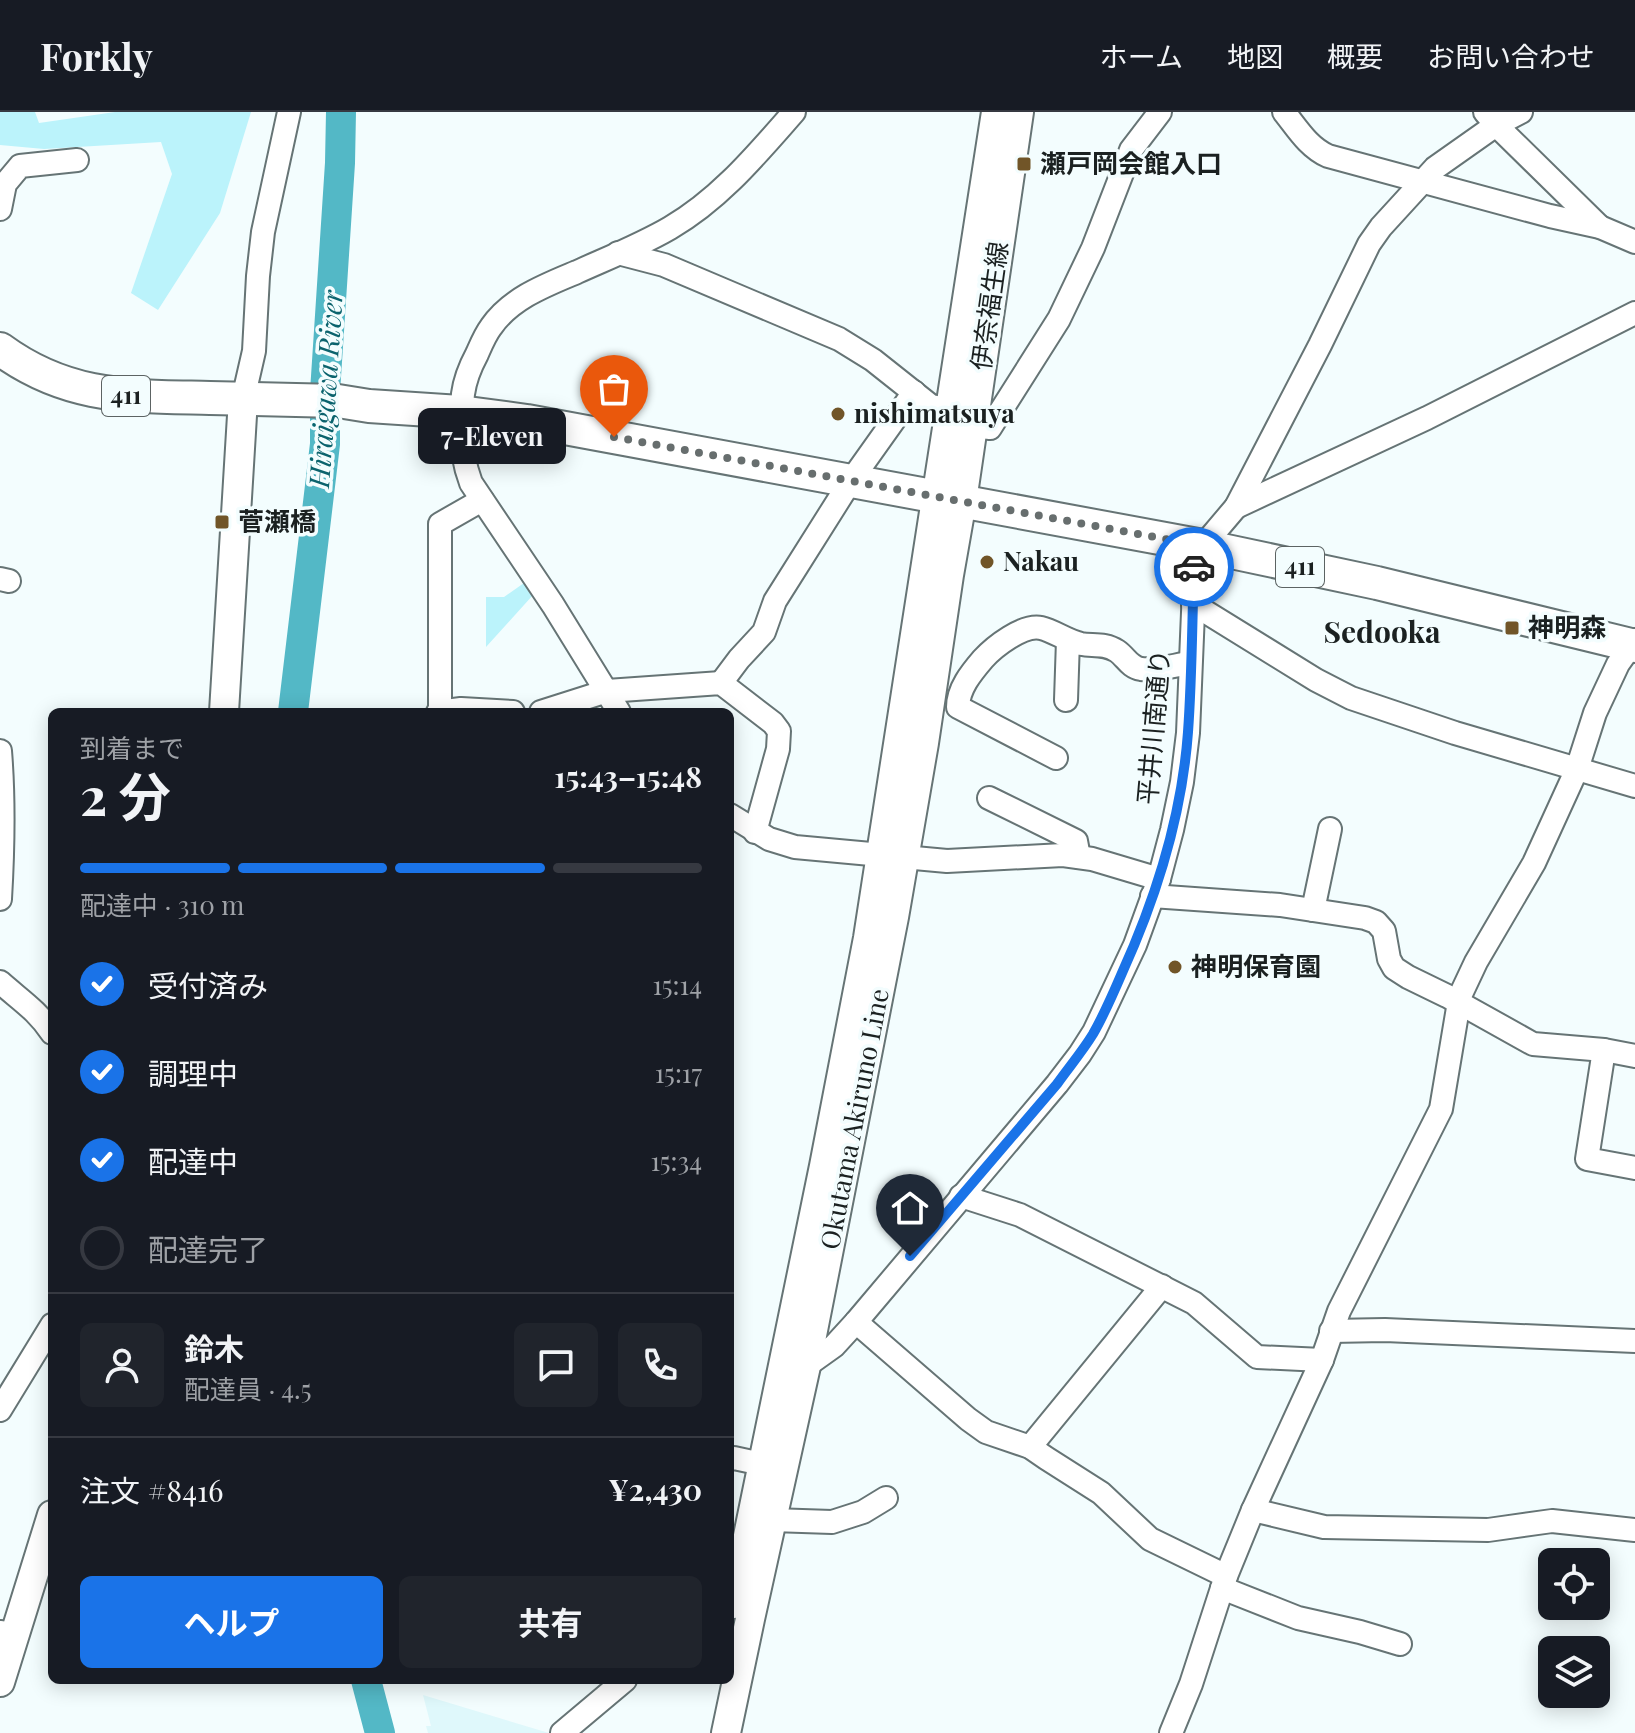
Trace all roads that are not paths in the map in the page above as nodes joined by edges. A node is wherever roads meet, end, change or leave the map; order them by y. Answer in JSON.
{"nodes":[{"id":1,"x":289,"y":112,"type":"edge"},
{"id":2,"x":794,"y":112,"type":"edge"},
{"id":3,"x":996,"y":112,"type":"edge"},
{"id":4,"x":1019,"y":112,"type":"edge"},
{"id":5,"x":1160,"y":112,"type":"edge"},
{"id":6,"x":1284,"y":112,"type":"edge"},
{"id":7,"x":1521,"y":112,"type":"edge"},
{"id":8,"x":1491,"y":119,"type":"edge"},
{"id":9,"x":77,"y":160,"type":"dead end"},
{"id":10,"x":1421,"y":182,"type":"junction"},
{"id":11,"x":0,"y":209,"type":"edge"},
{"id":12,"x":1600,"y":227,"type":"junction"},
{"id":13,"x":1635,"y":242,"type":"edge"},
{"id":14,"x":618,"y":253,"type":"junction"},
{"id":15,"x":1635,"y":313,"type":"edge"},
{"id":16,"x":4,"y":360,"type":"edge"},
{"id":17,"x":914,"y":392,"type":"junction"},
{"id":18,"x":253,"y":399,"type":"junction"},
{"id":19,"x":949,"y":409,"type":"junction"},
{"id":20,"x":460,"y":412,"type":"junction"},
{"id":21,"x":972,"y":426,"type":"junction"},
{"id":22,"x":850,"y":482,"type":"junction"},
{"id":23,"x":949,"y":498,"type":"junction"},
{"id":24,"x":482,"y":500,"type":"junction"},
{"id":25,"x":1236,"y":507,"type":"junction"},
{"id":26,"x":1203,"y":546,"type":"junction"},
{"id":27,"x":1193,"y":604,"type":"junction"},
{"id":28,"x":1068,"y":640,"type":"junction"},
{"id":29,"x":1634,"y":644,"type":"edge"},
{"id":30,"x":1190,"y":663,"type":"junction"},
{"id":31,"x":721,"y":683,"type":"junction"},
{"id":32,"x":607,"y":691,"type":"junction"},
{"id":33,"x":1066,"y":700,"type":"dead end"},
{"id":34,"x":224,"y":708,"type":"edge"},
{"id":35,"x":439,"y":708,"type":"edge"},
{"id":36,"x":554,"y":708,"type":"edge"},
{"id":37,"x":617,"y":708,"type":"edge"},
{"id":38,"x":0,"y":752,"type":"edge"},
{"id":39,"x":1056,"y":758,"type":"dead end"},
{"id":40,"x":1577,"y":769,"type":"junction"},
{"id":41,"x":1635,"y":786,"type":"edge"},
{"id":42,"x":989,"y":798,"type":"dead end"},
{"id":43,"x":734,"y":818,"type":"edge"},
{"id":44,"x":1330,"y":829,"type":"dead end"},
{"id":45,"x":755,"y":832,"type":"junction"},
{"id":46,"x":893,"y":856,"type":"junction"},
{"id":47,"x":1079,"y":857,"type":"junction"},
{"id":48,"x":1156,"y":887,"type":"junction"},
{"id":49,"x":0,"y":899,"type":"edge"},
{"id":50,"x":1313,"y":910,"type":"junction"},
{"id":51,"x":0,"y":982,"type":"edge"},
{"id":52,"x":1458,"y":1003,"type":"junction"},
{"id":53,"x":41,"y":1005,"type":"edge"},
{"id":54,"x":48,"y":1027,"type":"edge"},
{"id":55,"x":1604,"y":1050,"type":"junction"},
{"id":56,"x":1635,"y":1056,"type":"edge"},
{"id":57,"x":1635,"y":1168,"type":"edge"},
{"id":58,"x":961,"y":1196,"type":"junction"},
{"id":59,"x":1162,"y":1286,"type":"junction"},
{"id":60,"x":856,"y":1322,"type":"junction"},
{"id":61,"x":1331,"y":1331,"type":"junction"},
{"id":62,"x":48,"y":1332,"type":"edge"},
{"id":63,"x":1635,"y":1341,"type":"edge"},
{"id":64,"x":1322,"y":1360,"type":"junction"},
{"id":65,"x":795,"y":1364,"type":"junction"},
{"id":66,"x":0,"y":1410,"type":"edge"},
{"id":67,"x":1030,"y":1447,"type":"junction"},
{"id":68,"x":734,"y":1458,"type":"edge"},
{"id":69,"x":762,"y":1464,"type":"junction"},
{"id":70,"x":886,"y":1498,"type":"dead end"},
{"id":71,"x":1253,"y":1510,"type":"junction"},
{"id":72,"x":772,"y":1520,"type":"junction"},
{"id":73,"x":48,"y":1525,"type":"edge"},
{"id":74,"x":1635,"y":1530,"type":"edge"},
{"id":75,"x":1224,"y":1582,"type":"junction"},
{"id":76,"x":734,"y":1601,"type":"edge"},
{"id":77,"x":4,"y":1632,"type":"edge"},
{"id":78,"x":1400,"y":1644,"type":"dead end"},
{"id":79,"x":0,"y":1682,"type":"edge"},
{"id":80,"x":620,"y":1684,"type":"edge"},
{"id":81,"x":717,"y":1684,"type":"edge"},
{"id":82,"x":562,"y":1733,"type":"edge"},
{"id":83,"x":707,"y":1733,"type":"edge"},
{"id":84,"x":726,"y":1733,"type":"edge"},
{"id":85,"x":1171,"y":1733,"type":"edge"}],
"edges":[{"from":1,"to":18,"type":"street"},
{"from":2,"to":14,"type":"street"},
{"from":3,"to":19,"type":"main road","name":"伊奈福生線"},
{"from":4,"to":21,"type":"main road","name":"伊奈福生線"},
{"from":5,"to":21,"type":"street"},
{"from":6,"to":10,"type":"street"},
{"from":7,"to":8,"type":"street","name":"平井川南通り"},
{"from":8,"to":10,"type":"street","name":"平井川南通り"},
{"from":8,"to":12,"type":"street"},
{"from":9,"to":11,"type":"street"},
{"from":10,"to":12,"type":"street"},
{"from":10,"to":25,"type":"street","name":"平井川南通り"},
{"from":12,"to":13,"type":"street"},
{"from":14,"to":17,"type":"street"},
{"from":14,"to":20,"type":"street"},
{"from":15,"to":25,"type":"street"},
{"from":16,"to":18,"type":"highway","number":"411"},
{"from":17,"to":19,"type":"street"},
{"from":17,"to":22,"type":"street"},
{"from":18,"to":20,"type":"highway","number":"411"},
{"from":18,"to":34,"type":"main road"},
{"from":19,"to":23,"type":"main road","name":"伊奈福生線"},
{"from":20,"to":22,"type":"highway","number":"411"},
{"from":20,"to":24,"type":"street"},
{"from":21,"to":23,"type":"main road","name":"伊奈福生線"},
{"from":22,"to":23,"type":"highway","number":"411"},
{"from":22,"to":31,"type":"street"},
{"from":23,"to":26,"type":"highway","number":"411"},
{"from":23,"to":46,"type":"main road","name":"Okutama Akiruno Line"},
{"from":24,"to":32,"type":"street"},
{"from":24,"to":35,"type":"street"},
{"from":25,"to":26,"type":"street","name":"平井川南通り"},
{"from":26,"to":27,"type":"street","name":"平井川南通り"},
{"from":26,"to":29,"type":"highway","number":"411"},
{"from":27,"to":30,"type":"street","name":"平井川南通り"},
{"from":27,"to":40,"type":"street"},
{"from":28,"to":30,"type":"street"},
{"from":28,"to":33,"type":"street"},
{"from":28,"to":39,"type":"street"},
{"from":29,"to":40,"type":"street"},
{"from":30,"to":48,"type":"street","name":"平井川南通り"},
{"from":31,"to":32,"type":"street"},
{"from":31,"to":45,"type":"street"},
{"from":32,"to":36,"type":"street"},
{"from":32,"to":37,"type":"street"},
{"from":38,"to":49,"type":"street"},
{"from":40,"to":41,"type":"street"},
{"from":40,"to":52,"type":"street"},
{"from":42,"to":47,"type":"street"},
{"from":43,"to":45,"type":"street"},
{"from":44,"to":50,"type":"street"},
{"from":45,"to":46,"type":"street"},
{"from":46,"to":47,"type":"street"},
{"from":46,"to":65,"type":"main road","name":"Okutama Akiruno Line"},
{"from":47,"to":48,"type":"street"},
{"from":48,"to":50,"type":"street"},
{"from":48,"to":58,"type":"street","name":"平井川南通り"},
{"from":50,"to":52,"type":"street"},
{"from":51,"to":53,"type":"street"},
{"from":52,"to":55,"type":"street"},
{"from":52,"to":61,"type":"street"},
{"from":53,"to":54,"type":"street"},
{"from":55,"to":56,"type":"street"},
{"from":55,"to":57,"type":"street"},
{"from":58,"to":59,"type":"street"},
{"from":58,"to":60,"type":"street","name":"平井川南通り"},
{"from":59,"to":64,"type":"street"},
{"from":59,"to":67,"type":"street"},
{"from":60,"to":65,"type":"street","name":"平井川南通り"},
{"from":60,"to":67,"type":"street"},
{"from":61,"to":63,"type":"street"},
{"from":61,"to":64,"type":"street"},
{"from":62,"to":66,"type":"street"},
{"from":64,"to":71,"type":"street"},
{"from":65,"to":69,"type":"main road","name":"Okutama Akiruno Line"},
{"from":65,"to":72,"type":"main road","name":"Okutama Akiruno Line"},
{"from":67,"to":75,"type":"street"},
{"from":68,"to":69,"type":"street"},
{"from":69,"to":76,"type":"main road","name":"Okutama Akiruno Line"},
{"from":70,"to":72,"type":"street"},
{"from":71,"to":74,"type":"street"},
{"from":71,"to":75,"type":"street"},
{"from":72,"to":84,"type":"main road","name":"Okutama Akiruno Line"},
{"from":73,"to":77,"type":"main road"},
{"from":75,"to":78,"type":"street"},
{"from":75,"to":85,"type":"street"},
{"from":77,"to":79,"type":"main road"},
{"from":80,"to":82,"type":"street"},
{"from":81,"to":83,"type":"main road"}]}
